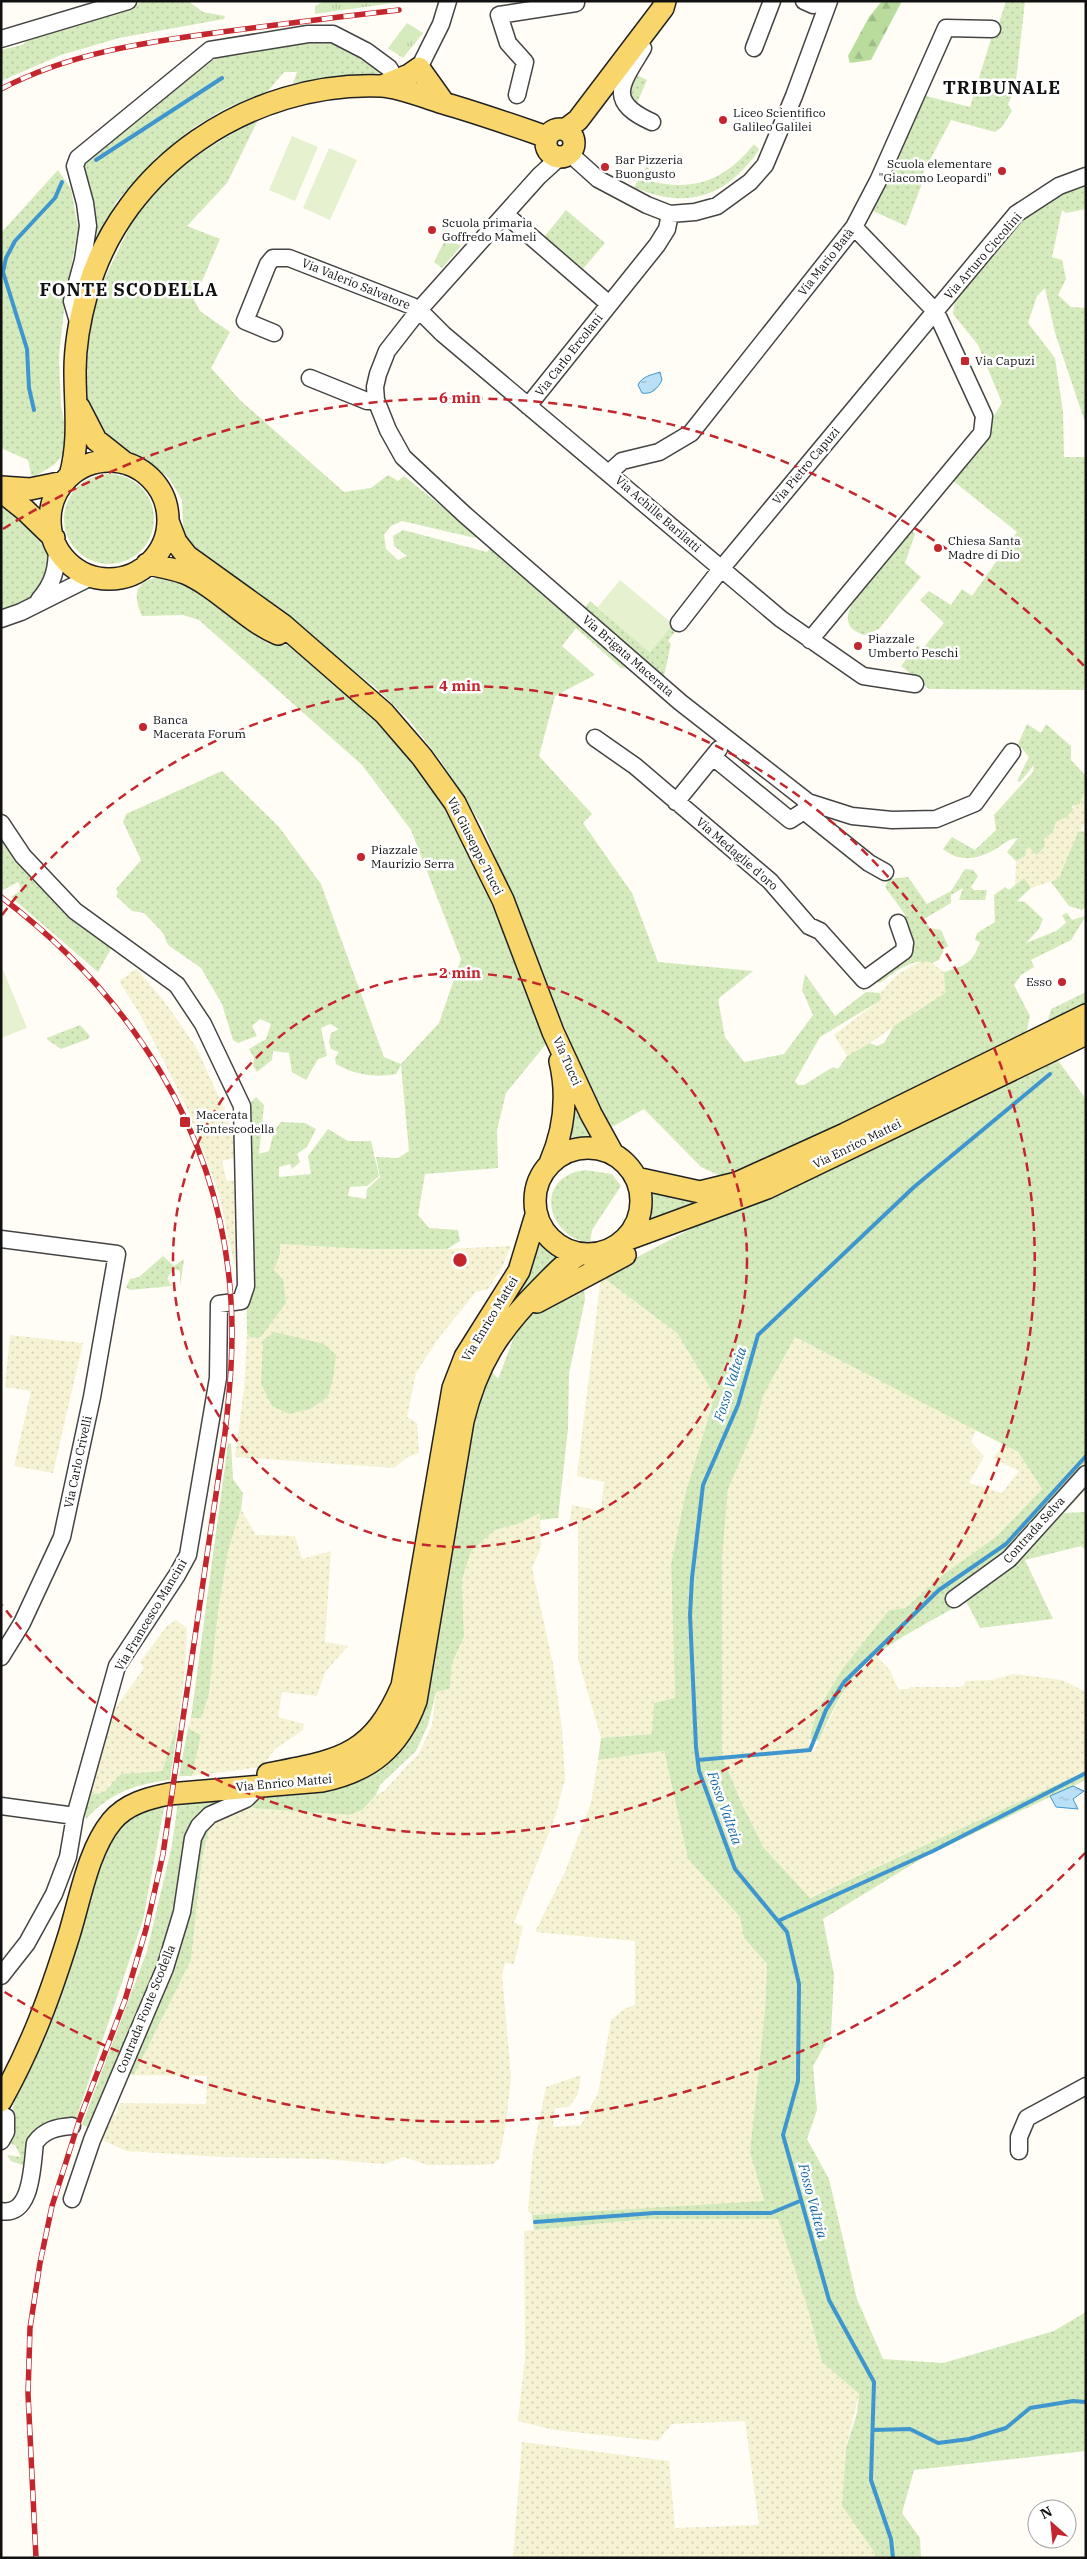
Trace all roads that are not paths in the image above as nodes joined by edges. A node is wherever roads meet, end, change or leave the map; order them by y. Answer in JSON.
{"nodes":[{"id":1,"x":128,"y":1,"type":"edge"},
{"id":2,"x":448,"y":1,"type":"edge"},
{"id":3,"x":666,"y":1,"type":"edge"},
{"id":4,"x":772,"y":1,"type":"edge"},
{"id":5,"x":578,"y":2,"type":"edge"},
{"id":6,"x":815,"y":3,"type":"edge"},
{"id":7,"x":992,"y":29,"type":"dead end"},
{"id":8,"x":1,"y":39,"type":"edge"},
{"id":9,"x":638,"y":41,"type":"junction"},
{"id":10,"x":754,"y":48,"type":"dead end"},
{"id":11,"x":419,"y":68,"type":"junction"},
{"id":12,"x":390,"y":84,"type":"junction"},
{"id":13,"x":517,"y":95,"type":"dead end"},
{"id":14,"x":444,"y":104,"type":"junction"},
{"id":15,"x":652,"y":122,"type":"dead end"},
{"id":16,"x":563,"y":141,"type":"junction"},
{"id":17,"x":1086,"y":176,"type":"edge"},
{"id":18,"x":505,"y":214,"type":"junction"},
{"id":19,"x":670,"y":214,"type":"junction"},
{"id":20,"x":854,"y":227,"type":"junction"},
{"id":21,"x":609,"y":304,"type":"junction"},
{"id":22,"x":419,"y":310,"type":"junction"},
{"id":23,"x":936,"y":312,"type":"junction"},
{"id":24,"x":79,"y":325,"type":"junction"},
{"id":25,"x":274,"y":333,"type":"dead end"},
{"id":26,"x":310,"y":378,"type":"dead end"},
{"id":27,"x":376,"y":400,"type":"junction"},
{"id":28,"x":78,"y":402,"type":"junction"},
{"id":29,"x":528,"y":406,"type":"junction"},
{"id":30,"x":125,"y":463,"type":"junction"},
{"id":31,"x":610,"y":472,"type":"junction"},
{"id":32,"x":67,"y":479,"type":"junction"},
{"id":33,"x":1,"y":487,"type":"edge"},
{"id":34,"x":1,"y":491,"type":"edge"},
{"id":35,"x":168,"y":521,"type":"junction"},
{"id":36,"x":55,"y":542,"type":"junction"},
{"id":37,"x":147,"y":564,"type":"junction"},
{"id":38,"x":720,"y":569,"type":"junction"},
{"id":39,"x":93,"y":576,"type":"junction"},
{"id":40,"x":34,"y":606,"type":"junction"},
{"id":41,"x":1,"y":619,"type":"edge"},
{"id":42,"x":679,"y":623,"type":"dead end"},
{"id":43,"x":810,"y":640,"type":"junction"},
{"id":44,"x":308,"y":648,"type":"junction"},
{"id":45,"x":915,"y":684,"type":"dead end"},
{"id":46,"x":595,"y":738,"type":"dead end"},
{"id":47,"x":726,"y":739,"type":"junction"},
{"id":48,"x":1012,"y":752,"type":"dead end"},
{"id":49,"x":713,"y":757,"type":"junction"},
{"id":50,"x":676,"y":802,"type":"junction"},
{"id":51,"x":806,"y":807,"type":"junction"},
{"id":52,"x":1,"y":823,"type":"edge"},
{"id":53,"x":885,"y":872,"type":"dead end"},
{"id":54,"x":898,"y":923,"type":"dead end"},
{"id":55,"x":1086,"y":1015,"type":"edge"},
{"id":56,"x":554,"y":1032,"type":"junction"},
{"id":57,"x":1086,"y":1034,"type":"edge"},
{"id":58,"x":550,"y":1163,"type":"junction"},
{"id":59,"x":625,"y":1166,"type":"junction"},
{"id":60,"x":767,"y":1188,"type":"junction"},
{"id":61,"x":536,"y":1215,"type":"junction"},
{"id":62,"x":1,"y":1239,"type":"edge"},
{"id":63,"x":601,"y":1253,"type":"junction"},
{"id":64,"x":516,"y":1315,"type":"junction"},
{"id":65,"x":1086,"y":1474,"type":"edge"},
{"id":66,"x":954,"y":1598,"type":"dead end"},
{"id":67,"x":1,"y":1657,"type":"edge"},
{"id":68,"x":254,"y":1786,"type":"junction"},
{"id":69,"x":1,"y":1806,"type":"edge"},
{"id":70,"x":75,"y":1816,"type":"junction"},
{"id":71,"x":1,"y":1976,"type":"edge"},
{"id":72,"x":1,"y":2085,"type":"edge"},
{"id":73,"x":1086,"y":2086,"type":"edge"},
{"id":74,"x":1,"y":2101,"type":"edge"},
{"id":75,"x":1,"y":2114,"type":"edge"},
{"id":76,"x":92,"y":2140,"type":"junction"},
{"id":77,"x":1,"y":2141,"type":"edge"},
{"id":78,"x":1019,"y":2151,"type":"dead end"},
{"id":79,"x":72,"y":2199,"type":"dead end"},
{"id":80,"x":1,"y":2211,"type":"edge"}],
"edges":[{"from":1,"to":8,"type":"street"},
{"from":2,"to":11,"type":"street"},
{"from":3,"to":9,"type":"main road"},
{"from":4,"to":10,"type":"street"},
{"from":5,"to":13,"type":"street"},
{"from":6,"to":19,"type":"street"},
{"from":7,"to":20,"type":"street","name":"Via Mario Batà"},
{"from":9,"to":15,"type":"street"},
{"from":9,"to":16,"type":"main road"},
{"from":11,"to":12,"type":"main road"},
{"from":11,"to":14,"type":"main road"},
{"from":12,"to":14,"type":"main road"},
{"from":12,"to":24,"type":"main road"},
{"from":12,"to":24,"type":"street"},
{"from":14,"to":16,"type":"main road"},
{"from":16,"to":18,"type":"street","name":"Via Brigata Macerata"},
{"from":16,"to":19,"type":"street"},
{"from":17,"to":23,"type":"street","name":"Via Arturo Ciccolini"},
{"from":18,"to":21,"type":"street","name":"Via Carlo Ercolani"},
{"from":18,"to":22,"type":"street","name":"Via Brigata Macerata"},
{"from":19,"to":21,"type":"street","name":"Via Carlo Ercolani"},
{"from":20,"to":23,"type":"street"},
{"from":20,"to":31,"type":"street","name":"Via Mario Batà"},
{"from":21,"to":29,"type":"street","name":"Via Carlo Ercolani"},
{"from":22,"to":25,"type":"street","name":"Via Valerio Salvatore"},
{"from":22,"to":27,"type":"street","name":"Via Brigata Macerata"},
{"from":22,"to":29,"type":"street","name":"Via Achille Barilatti"},
{"from":23,"to":38,"type":"street","name":"Via Pietro Capuzi"},
{"from":23,"to":43,"type":"street"},
{"from":24,"to":28,"type":"main road"},
{"from":26,"to":27,"type":"street"},
{"from":27,"to":47,"type":"street","name":"Via Brigata Macerata"},
{"from":28,"to":30,"type":"main road"},
{"from":28,"to":32,"type":"main road"},
{"from":29,"to":31,"type":"street","name":"Via Achille Barilatti"},
{"from":30,"to":32,"type":"main road"},
{"from":30,"to":35,"type":"main road"},
{"from":31,"to":38,"type":"street","name":"Via Achille Barilatti"},
{"from":32,"to":33,"type":"main road"},
{"from":32,"to":36,"type":"main road"},
{"from":34,"to":36,"type":"main road"},
{"from":35,"to":37,"type":"main road"},
{"from":35,"to":44,"type":"main road","name":"Via Giuseppe Tucci"},
{"from":36,"to":39,"type":"main road"},
{"from":36,"to":40,"type":"street"},
{"from":37,"to":39,"type":"main road"},
{"from":37,"to":44,"type":"main road","name":"Via Giuseppe Tucci"},
{"from":38,"to":42,"type":"street","name":"Via Pietro Capuzi"},
{"from":38,"to":43,"type":"street","name":"Via Achille Barilatti"},
{"from":39,"to":40,"type":"street"},
{"from":40,"to":41,"type":"street"},
{"from":43,"to":45,"type":"street","name":"Via Achille Barilatti"},
{"from":44,"to":56,"type":"main road","name":"Via Giuseppe Tucci"},
{"from":46,"to":50,"type":"street","name":"Via Medaglie d'oro"},
{"from":47,"to":49,"type":"street"},
{"from":47,"to":51,"type":"street","name":"Via Brigata Macerata"},
{"from":48,"to":51,"type":"street","name":"Via Brigata Macerata"},
{"from":49,"to":50,"type":"street"},
{"from":49,"to":51,"type":"street"},
{"from":50,"to":54,"type":"street","name":"Via Medaglie d'oro"},
{"from":51,"to":53,"type":"street"},
{"from":52,"to":70,"type":"street","name":"Via Francesco Mancini"},
{"from":55,"to":59,"type":"main road","name":"Via Enrico Mattei"},
{"from":56,"to":58,"type":"main road","name":"Via Tucci"},
{"from":56,"to":59,"type":"main road","name":"Via Tucci"},
{"from":57,"to":60,"type":"main road","name":"Via Enrico Mattei"},
{"from":58,"to":59,"type":"main road"},
{"from":58,"to":61,"type":"main road"},
{"from":59,"to":63,"type":"main road"},
{"from":60,"to":63,"type":"main road","name":"Via Enrico Mattei"},
{"from":60,"to":63,"type":"main road"},
{"from":61,"to":63,"type":"main road"},
{"from":61,"to":72,"type":"main road","name":"Via Enrico Mattei"},
{"from":62,"to":67,"type":"street","name":"Via Carlo Crivelli"},
{"from":63,"to":64,"type":"main road"},
{"from":63,"to":64,"type":"main road","name":"Via Enrico Mattei"},
{"from":64,"to":68,"type":"main road","name":"Via Enrico Mattei"},
{"from":65,"to":66,"type":"street","name":"Contrada Selva"},
{"from":68,"to":74,"type":"main road","name":"Via Enrico Mattei"},
{"from":68,"to":76,"type":"street","name":"Contrada Fonte Scodella"},
{"from":69,"to":70,"type":"street"},
{"from":70,"to":71,"type":"street","name":"Via Francesco Mancini"},
{"from":73,"to":78,"type":"street"},
{"from":75,"to":77,"type":"street"},
{"from":76,"to":79,"type":"street","name":"Contrada Fonte Scodella"},
{"from":76,"to":80,"type":"street"}]}
